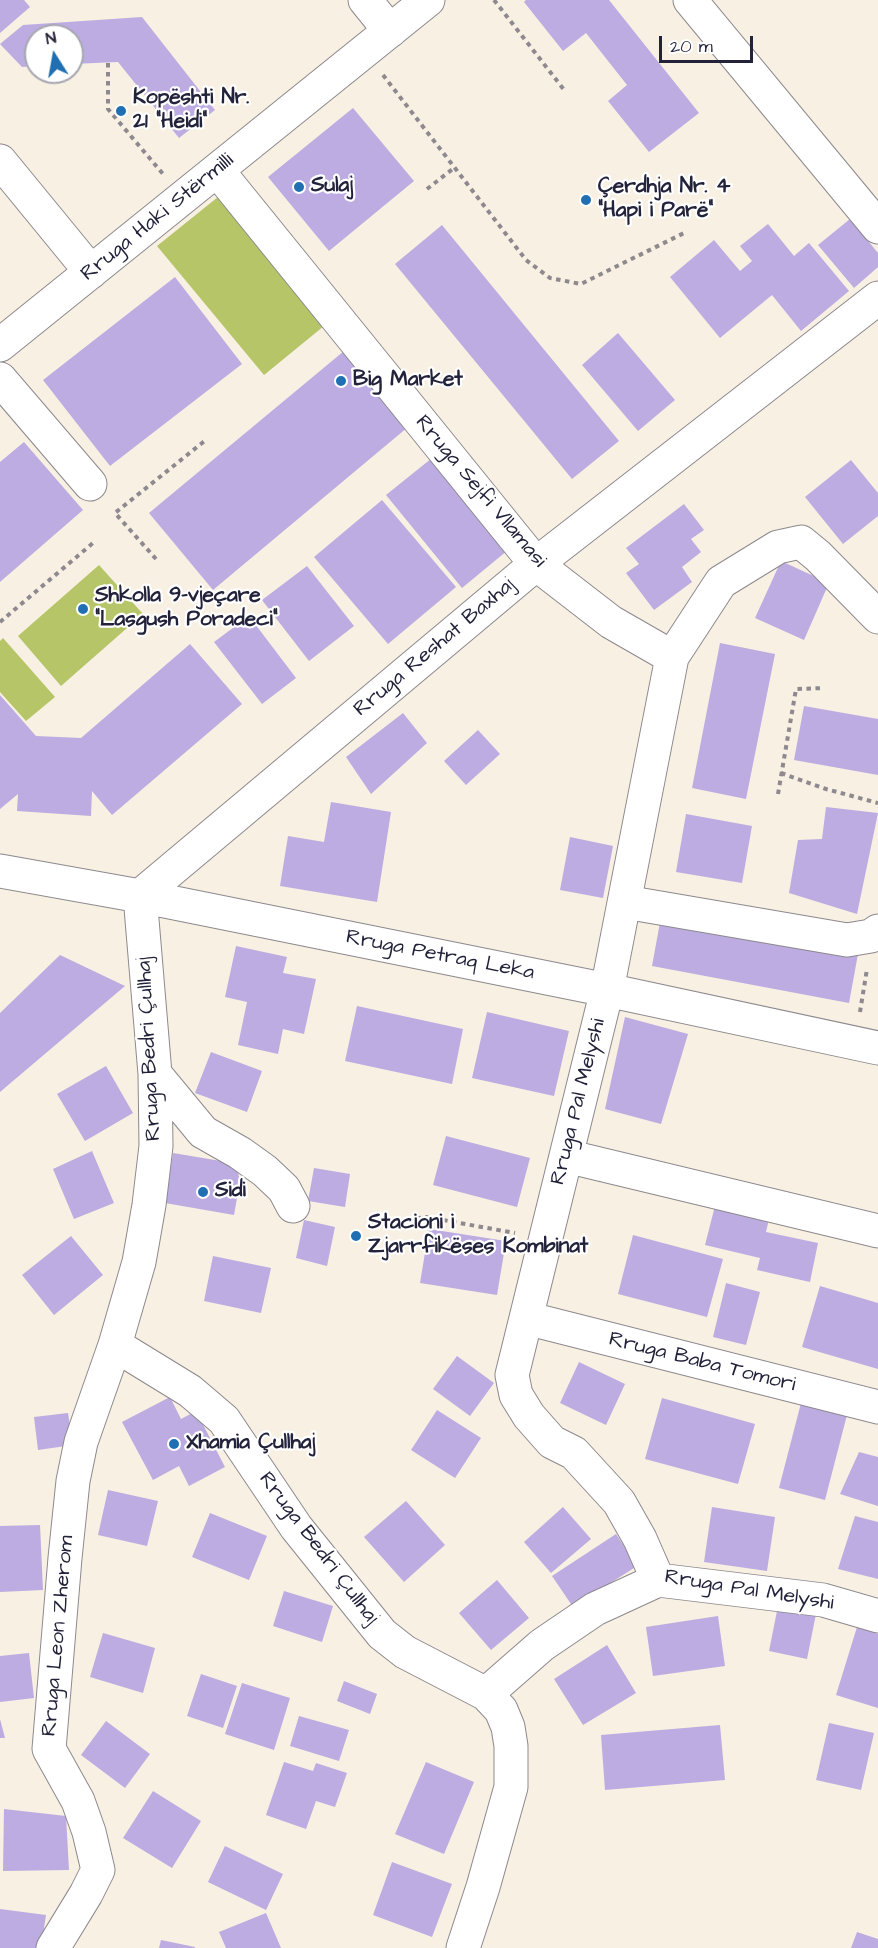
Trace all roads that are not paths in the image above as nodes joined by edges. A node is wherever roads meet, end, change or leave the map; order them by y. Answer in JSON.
{"nodes":[{"id":1,"x":365,"y":0,"type":"edge"},
{"id":2,"x":428,"y":0,"type":"edge"},
{"id":3,"x":690,"y":0,"type":"edge"},
{"id":4,"x":390,"y":31,"type":"junction"},
{"id":5,"x":0,"y":161,"type":"edge"},
{"id":6,"x":217,"y":170,"type":"junction"},
{"id":7,"x":878,"y":227,"type":"edge"},
{"id":8,"x":91,"y":272,"type":"junction"},
{"id":9,"x":878,"y":298,"type":"edge"},
{"id":10,"x":0,"y":345,"type":"edge"},
{"id":11,"x":0,"y":379,"type":"edge"},
{"id":12,"x":90,"y":484,"type":"dead end"},
{"id":13,"x":536,"y":564,"type":"junction"},
{"id":14,"x":878,"y":617,"type":"edge"},
{"id":15,"x":672,"y":657,"type":"junction"},
{"id":16,"x":1,"y":872,"type":"edge"},
{"id":17,"x":140,"y":896,"type":"junction"},
{"id":18,"x":625,"y":902,"type":"junction"},
{"id":19,"x":878,"y":931,"type":"edge"},
{"id":20,"x":607,"y":990,"type":"junction"},
{"id":21,"x":878,"y":1048,"type":"edge"},
{"id":22,"x":155,"y":1074,"type":"junction"},
{"id":23,"x":566,"y":1156,"type":"junction"},
{"id":24,"x":293,"y":1206,"type":"dead end"},
{"id":25,"x":878,"y":1231,"type":"edge"},
{"id":26,"x":526,"y":1318,"type":"junction"},
{"id":27,"x":115,"y":1344,"type":"junction"},
{"id":28,"x":878,"y":1407,"type":"edge"},
{"id":29,"x":658,"y":1580,"type":"junction"},
{"id":30,"x":878,"y":1616,"type":"edge"},
{"id":31,"x":486,"y":1694,"type":"junction"},
{"id":32,"x":53,"y":1948,"type":"edge"},
{"id":33,"x":463,"y":1948,"type":"edge"}],
"edges":[{"from":1,"to":4,"type":"street"},
{"from":2,"to":4,"type":"street","name":"Rruga Haki Stërmilli"},
{"from":3,"to":7,"type":"street"},
{"from":4,"to":6,"type":"street","name":"Rruga Haki Stërmilli"},
{"from":5,"to":8,"type":"street"},
{"from":6,"to":8,"type":"street","name":"Rruga Haki Stërmilli"},
{"from":6,"to":13,"type":"street","name":"Rruga Sejfi Vllamasi"},
{"from":8,"to":10,"type":"street","name":"Rruga Haki Stërmilli"},
{"from":9,"to":13,"type":"street","name":"Rruga Reshat Baxhaj"},
{"from":11,"to":12,"type":"street"},
{"from":13,"to":15,"type":"street","name":"Rruga Sejfi Vllamasi"},
{"from":13,"to":17,"type":"street","name":"Rruga Reshat Baxhaj"},
{"from":14,"to":15,"type":"street"},
{"from":15,"to":18,"type":"street"},
{"from":16,"to":17,"type":"street","name":"Rruga Petraq Leka"},
{"from":17,"to":20,"type":"street","name":"Rruga Petraq Leka"},
{"from":17,"to":22,"type":"street","name":"Rruga Bedri Çullhaj"},
{"from":18,"to":19,"type":"street"},
{"from":18,"to":20,"type":"street"},
{"from":20,"to":21,"type":"street","name":"Rruga Petraq Leka"},
{"from":20,"to":23,"type":"street","name":"Rruga Pal Melyshi"},
{"from":22,"to":24,"type":"street"},
{"from":22,"to":27,"type":"street","name":"Rruga Bedri Çullhaj"},
{"from":23,"to":25,"type":"street"},
{"from":23,"to":26,"type":"street","name":"Rruga Pal Melyshi"},
{"from":26,"to":28,"type":"street","name":"Rruga Baba Tomori"},
{"from":26,"to":29,"type":"street","name":"Rruga Pal Melyshi"},
{"from":27,"to":31,"type":"street","name":"Rruga Bedri Çullhaj"},
{"from":27,"to":32,"type":"street","name":"Rruga Leon Zherom"},
{"from":29,"to":30,"type":"street","name":"Rruga Pal Melyshi"},
{"from":29,"to":31,"type":"street"},
{"from":31,"to":33,"type":"street","name":"Rruga Bedri Çullhaj"}]}
